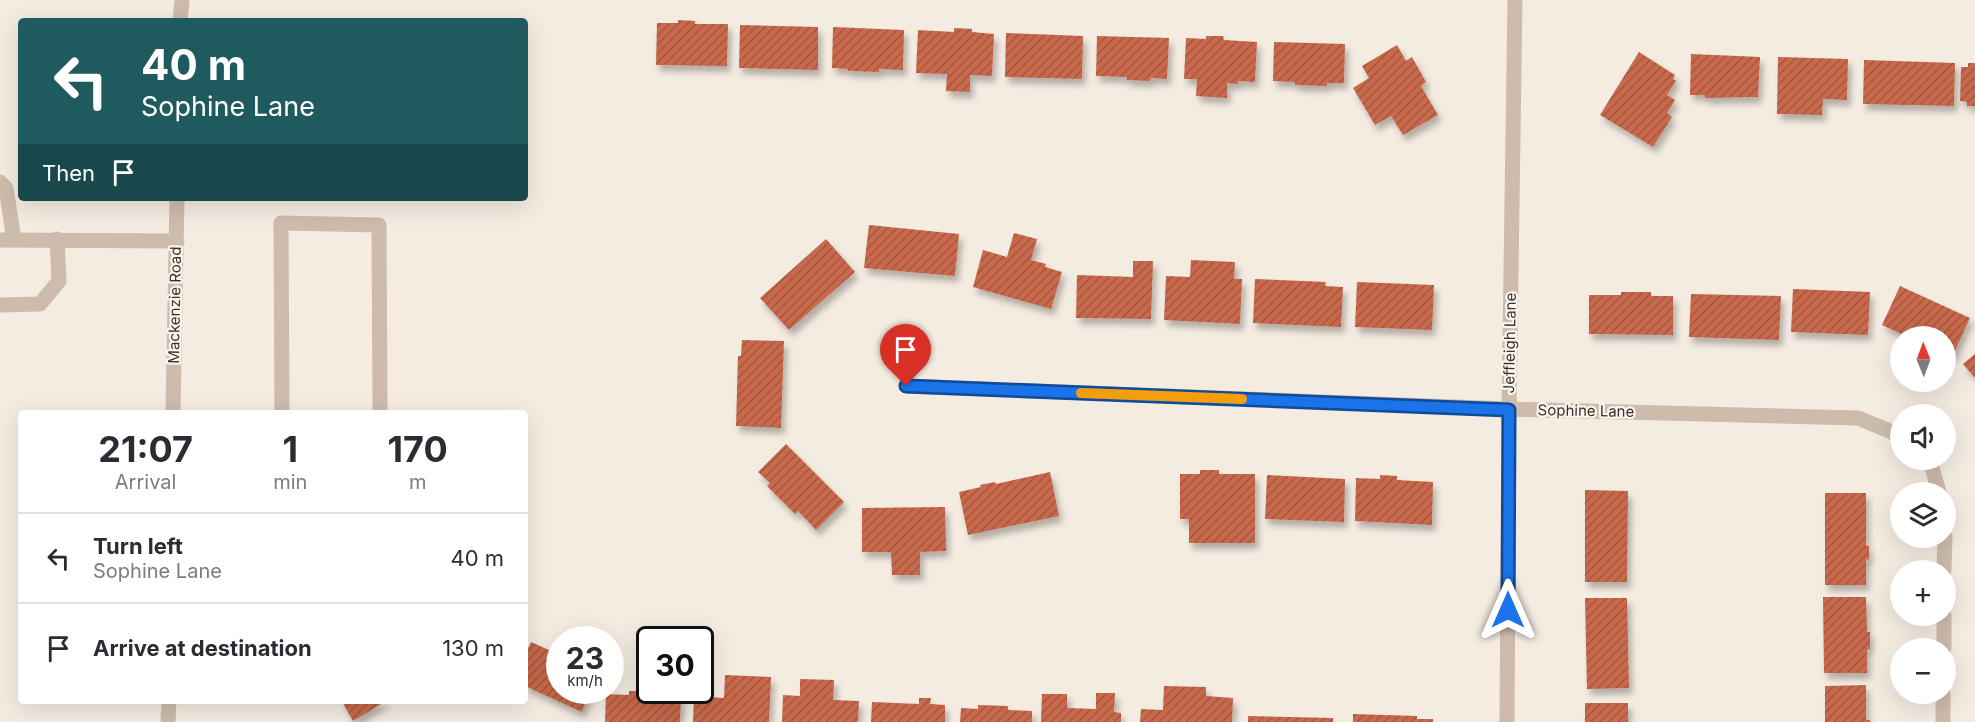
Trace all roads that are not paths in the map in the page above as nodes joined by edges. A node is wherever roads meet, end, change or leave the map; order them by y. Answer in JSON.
{"nodes":[{"id":1,"x":182,"y":0,"type":"edge"},
{"id":2,"x":1515,"y":0,"type":"edge"},
{"id":3,"x":180,"y":18,"type":"edge"},
{"id":4,"x":0,"y":182,"type":"edge"},
{"id":5,"x":177,"y":201,"type":"edge"},
{"id":6,"x":7,"y":240,"type":"edge"},
{"id":7,"x":57,"y":240,"type":"junction"},
{"id":8,"x":177,"y":241,"type":"junction"},
{"id":9,"x":0,"y":305,"type":"edge"},
{"id":10,"x":906,"y":386,"type":"dead end"},
{"id":11,"x":173,"y":410,"type":"edge"},
{"id":12,"x":282,"y":410,"type":"edge"},
{"id":13,"x":380,"y":410,"type":"edge"},
{"id":14,"x":1509,"y":410,"type":"junction"},
{"id":15,"x":1890,"y":431,"type":"edge"},
{"id":16,"x":168,"y":704,"type":"edge"},
{"id":17,"x":1943,"y":704,"type":"edge"},
{"id":18,"x":168,"y":722,"type":"edge"},
{"id":19,"x":1507,"y":722,"type":"edge"},
{"id":20,"x":1943,"y":722,"type":"edge"}],
"edges":[{"from":1,"to":3,"type":"street"},
{"from":2,"to":14,"type":"street","name":"Jeffleigh Lane"},
{"from":4,"to":6,"type":"street"},
{"from":5,"to":8,"type":"street","name":"Mackenzie Road"},
{"from":6,"to":7,"type":"street"},
{"from":7,"to":8,"type":"street"},
{"from":7,"to":9,"type":"street"},
{"from":8,"to":11,"type":"street","name":"Mackenzie Road"},
{"from":10,"to":14,"type":"street","name":"Sophine Lane"},
{"from":12,"to":13,"type":"street"},
{"from":14,"to":15,"type":"street","name":"Sophine Lane"},
{"from":14,"to":19,"type":"street","name":"Jeffleigh Lane"},
{"from":16,"to":18,"type":"street"},
{"from":17,"to":20,"type":"street"}]}
